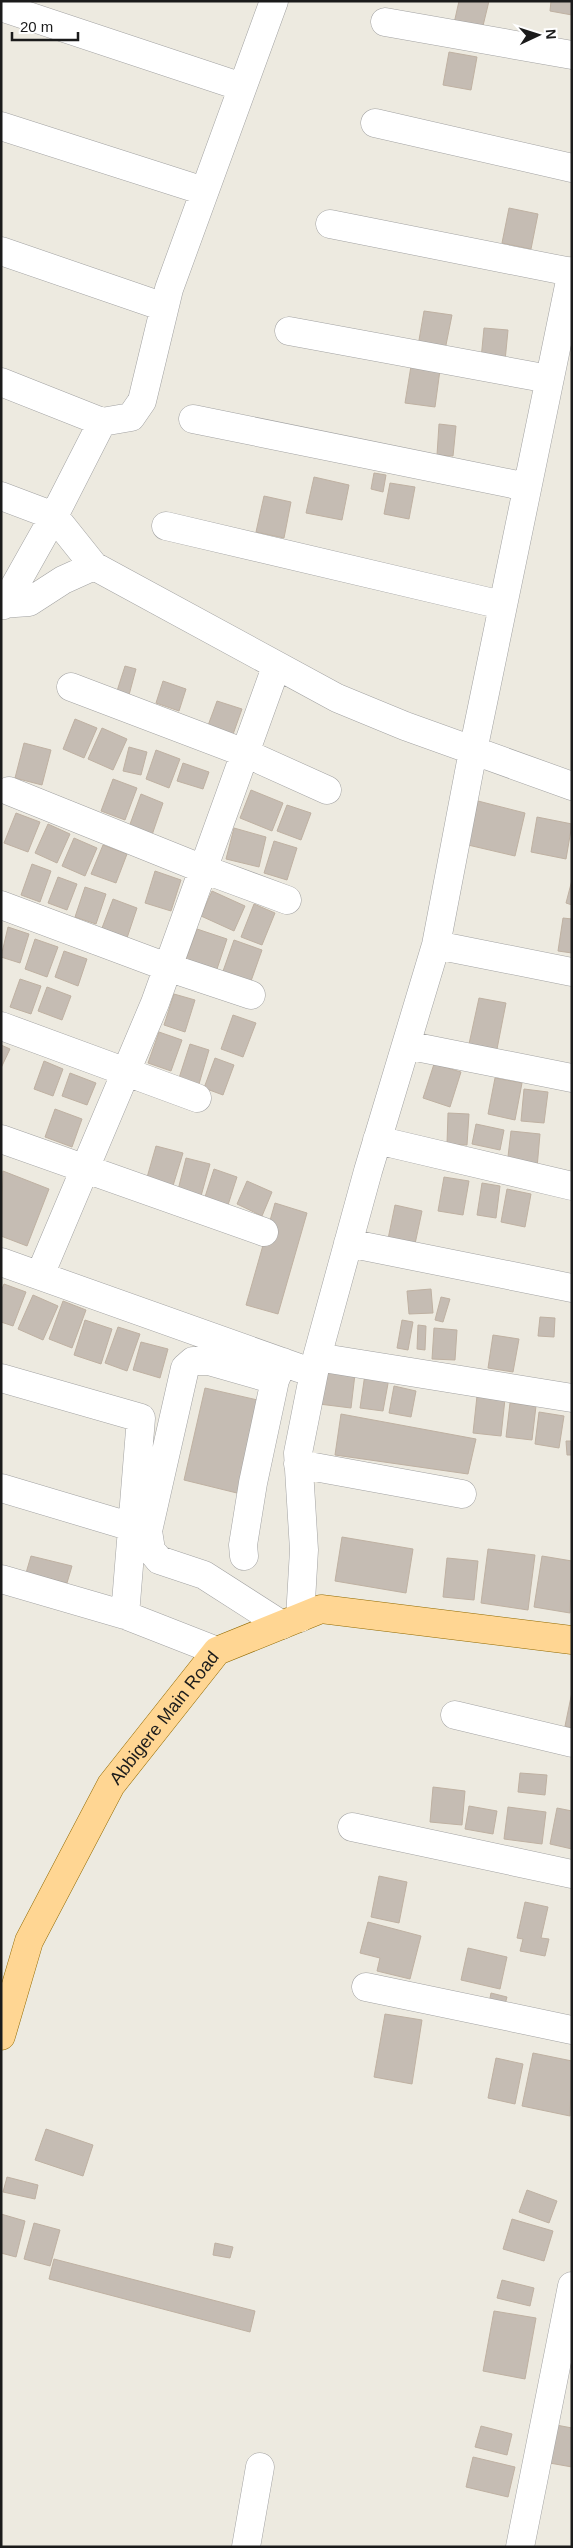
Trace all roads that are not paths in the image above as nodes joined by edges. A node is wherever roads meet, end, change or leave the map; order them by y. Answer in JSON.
{"nodes":[{"id":1,"x":274,"y":1,"type":"edge"},
{"id":2,"x":1,"y":7,"type":"edge"},
{"id":3,"x":385,"y":22,"type":"dead end"},
{"id":4,"x":572,"y":55,"type":"edge"},
{"id":5,"x":242,"y":87,"type":"junction"},
{"id":6,"x":375,"y":123,"type":"dead end"},
{"id":7,"x":1,"y":126,"type":"edge"},
{"id":8,"x":572,"y":168,"type":"edge"},
{"id":9,"x":204,"y":191,"type":"junction"},
{"id":10,"x":330,"y":224,"type":"dead end"},
{"id":11,"x":1,"y":251,"type":"edge"},
{"id":12,"x":572,"y":271,"type":"edge"},
{"id":13,"x":164,"y":307,"type":"junction"},
{"id":14,"x":289,"y":332,"type":"dead end"},
{"id":15,"x":549,"y":379,"type":"junction"},
{"id":16,"x":1,"y":382,"type":"edge"},
{"id":17,"x":193,"y":419,"type":"dead end"},
{"id":18,"x":102,"y":422,"type":"junction"},
{"id":19,"x":527,"y":487,"type":"junction"},
{"id":20,"x":1,"y":496,"type":"edge"},
{"id":21,"x":54,"y":516,"type":"junction"},
{"id":22,"x":166,"y":526,"type":"dead end"},
{"id":23,"x":94,"y":566,"type":"junction"},
{"id":24,"x":2,"y":604,"type":"edge"},
{"id":25,"x":502,"y":605,"type":"junction"},
{"id":26,"x":276,"y":667,"type":"junction"},
{"id":27,"x":71,"y":687,"type":"dead end"},
{"id":28,"x":473,"y":751,"type":"junction"},
{"id":29,"x":245,"y":753,"type":"junction"},
{"id":30,"x":572,"y":786,"type":"edge"},
{"id":31,"x":327,"y":790,"type":"dead end"},
{"id":32,"x":9,"y":791,"type":"dead end"},
{"id":33,"x":203,"y":869,"type":"junction"},
{"id":34,"x":287,"y":900,"type":"dead end"},
{"id":35,"x":1,"y":905,"type":"edge"},
{"id":36,"x":436,"y":945,"type":"junction"},
{"id":37,"x":167,"y":968,"type":"junction"},
{"id":38,"x":572,"y":972,"type":"edge"},
{"id":39,"x":251,"y":995,"type":"dead end"},
{"id":40,"x":1,"y":1026,"type":"edge"},
{"id":41,"x":406,"y":1045,"type":"junction"},
{"id":42,"x":126,"y":1071,"type":"junction"},
{"id":43,"x":572,"y":1078,"type":"edge"},
{"id":44,"x":197,"y":1098,"type":"dead end"},
{"id":45,"x":1,"y":1139,"type":"edge"},
{"id":46,"x":377,"y":1140,"type":"junction"},
{"id":47,"x":84,"y":1169,"type":"junction"},
{"id":48,"x":572,"y":1186,"type":"edge"},
{"id":49,"x":264,"y":1232,"type":"dead end"},
{"id":50,"x":348,"y":1243,"type":"junction"},
{"id":51,"x":1,"y":1262,"type":"edge"},
{"id":52,"x":40,"y":1275,"type":"junction"},
{"id":53,"x":572,"y":1288,"type":"edge"},
{"id":54,"x":316,"y":1365,"type":"junction"},
{"id":55,"x":279,"y":1371,"type":"junction"},
{"id":56,"x":1,"y":1378,"type":"edge"},
{"id":57,"x":572,"y":1398,"type":"edge"},
{"id":58,"x":298,"y":1464,"type":"junction"},
{"id":59,"x":1,"y":1488,"type":"edge"},
{"id":60,"x":462,"y":1494,"type":"dead end"},
{"id":61,"x":132,"y":1527,"type":"junction"},
{"id":62,"x":244,"y":1556,"type":"dead end"},
{"id":63,"x":1,"y":1579,"type":"edge"},
{"id":64,"x":125,"y":1615,"type":"junction"},
{"id":65,"x":291,"y":1621,"type":"junction"},
{"id":66,"x":572,"y":1640,"type":"edge"},
{"id":67,"x":217,"y":1651,"type":"junction"},
{"id":68,"x":455,"y":1715,"type":"dead end"},
{"id":69,"x":572,"y":1743,"type":"edge"},
{"id":70,"x":352,"y":1827,"type":"dead end"},
{"id":71,"x":572,"y":1874,"type":"edge"},
{"id":72,"x":366,"y":1987,"type":"dead end"},
{"id":73,"x":572,"y":2030,"type":"edge"},
{"id":74,"x":1,"y":2036,"type":"edge"},
{"id":75,"x":572,"y":2286,"type":"edge"},
{"id":76,"x":561,"y":2399,"type":"edge"},
{"id":77,"x":260,"y":2467,"type":"dead end"},
{"id":78,"x":246,"y":2547,"type":"edge"},
{"id":79,"x":520,"y":2547,"type":"edge"}],
"edges":[{"from":1,"to":5,"type":"street"},
{"from":2,"to":5,"type":"street"},
{"from":3,"to":4,"type":"street"},
{"from":5,"to":9,"type":"street"},
{"from":6,"to":8,"type":"street"},
{"from":7,"to":9,"type":"street"},
{"from":9,"to":13,"type":"street"},
{"from":10,"to":12,"type":"street"},
{"from":11,"to":13,"type":"street"},
{"from":12,"to":15,"type":"street"},
{"from":13,"to":18,"type":"street"},
{"from":14,"to":15,"type":"street"},
{"from":15,"to":19,"type":"street"},
{"from":16,"to":18,"type":"street"},
{"from":17,"to":19,"type":"street"},
{"from":18,"to":21,"type":"street"},
{"from":19,"to":25,"type":"street"},
{"from":20,"to":21,"type":"street"},
{"from":21,"to":23,"type":"street"},
{"from":21,"to":24,"type":"street"},
{"from":22,"to":25,"type":"street"},
{"from":23,"to":24,"type":"street"},
{"from":23,"to":26,"type":"street"},
{"from":25,"to":28,"type":"street"},
{"from":26,"to":28,"type":"street"},
{"from":26,"to":29,"type":"street"},
{"from":27,"to":29,"type":"street"},
{"from":28,"to":30,"type":"street"},
{"from":28,"to":36,"type":"street"},
{"from":29,"to":31,"type":"street"},
{"from":29,"to":33,"type":"street"},
{"from":32,"to":33,"type":"street"},
{"from":33,"to":34,"type":"street"},
{"from":33,"to":37,"type":"street"},
{"from":35,"to":37,"type":"street"},
{"from":36,"to":38,"type":"street"},
{"from":36,"to":41,"type":"street"},
{"from":37,"to":39,"type":"street"},
{"from":37,"to":42,"type":"street"},
{"from":40,"to":42,"type":"street"},
{"from":41,"to":43,"type":"street"},
{"from":41,"to":46,"type":"street"},
{"from":42,"to":44,"type":"street"},
{"from":42,"to":47,"type":"street"},
{"from":45,"to":47,"type":"street"},
{"from":46,"to":48,"type":"street"},
{"from":46,"to":50,"type":"street"},
{"from":47,"to":49,"type":"street"},
{"from":47,"to":52,"type":"street"},
{"from":50,"to":53,"type":"street"},
{"from":50,"to":54,"type":"street"},
{"from":51,"to":52,"type":"street"},
{"from":52,"to":55,"type":"street"},
{"from":54,"to":55,"type":"street"},
{"from":54,"to":57,"type":"street"},
{"from":54,"to":58,"type":"street"},
{"from":55,"to":62,"type":"street"},
{"from":55,"to":65,"type":"street"},
{"from":56,"to":61,"type":"street"},
{"from":58,"to":60,"type":"street"},
{"from":58,"to":65,"type":"street"},
{"from":59,"to":61,"type":"street"},
{"from":61,"to":64,"type":"street"},
{"from":63,"to":64,"type":"street"},
{"from":64,"to":67,"type":"street"},
{"from":65,"to":66,"type":"main road","name":"Abbigere Main Road"},
{"from":65,"to":67,"type":"main road","name":"Abbigere Main Road"},
{"from":67,"to":74,"type":"main road","name":"Abbigere Main Road"},
{"from":68,"to":69,"type":"street"},
{"from":70,"to":71,"type":"street"},
{"from":72,"to":73,"type":"street"},
{"from":75,"to":76,"type":"street"},
{"from":76,"to":79,"type":"street"},
{"from":77,"to":78,"type":"street"}]}
